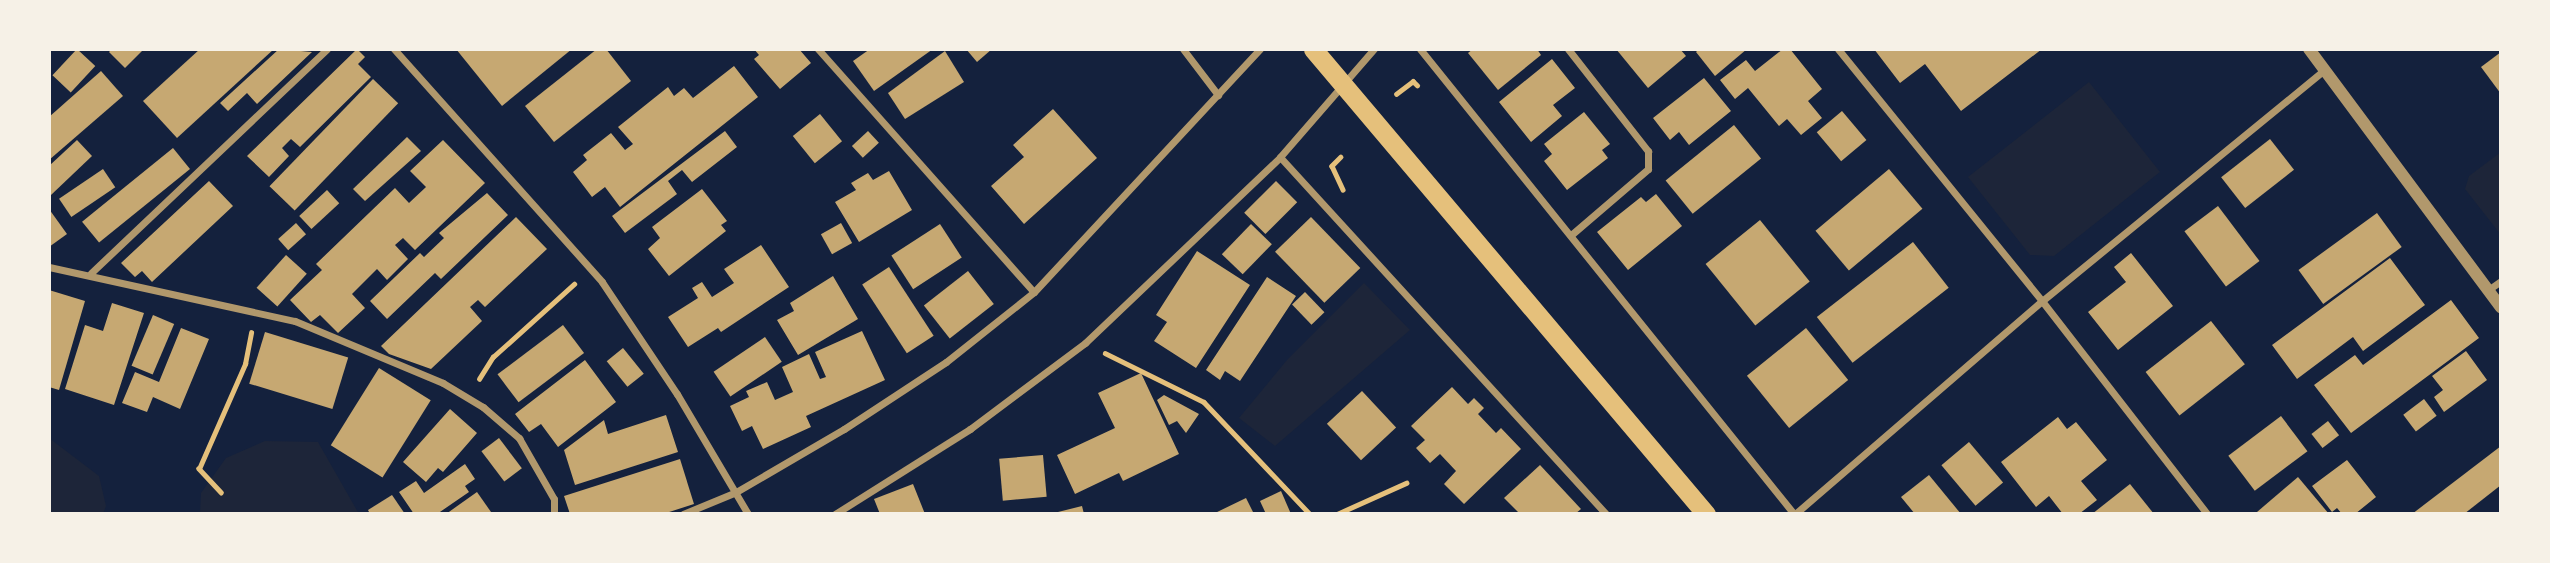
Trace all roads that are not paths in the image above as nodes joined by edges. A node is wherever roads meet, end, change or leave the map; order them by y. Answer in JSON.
{"nodes":[{"id":1,"x":327,"y":49,"type":"edge"},
{"id":2,"x":394,"y":49,"type":"edge"},
{"id":3,"x":818,"y":49,"type":"edge"},
{"id":4,"x":1183,"y":49,"type":"edge"},
{"id":5,"x":1260,"y":49,"type":"edge"},
{"id":6,"x":1313,"y":49,"type":"edge"},
{"id":7,"x":1374,"y":49,"type":"edge"},
{"id":8,"x":1420,"y":49,"type":"edge"},
{"id":9,"x":1568,"y":49,"type":"edge"},
{"id":10,"x":1838,"y":49,"type":"edge"},
{"id":11,"x":2309,"y":49,"type":"edge"},
{"id":12,"x":2324,"y":70,"type":"junction"},
{"id":13,"x":1218,"y":94,"type":"junction"},
{"id":14,"x":1280,"y":157,"type":"junction"},
{"id":15,"x":1572,"y":235,"type":"junction"},
{"id":16,"x":49,"y":267,"type":"edge"},
{"id":17,"x":91,"y":273,"type":"junction"},
{"id":18,"x":2501,"y":281,"type":"edge"},
{"id":19,"x":2487,"y":290,"type":"junction"},
{"id":20,"x":1034,"y":292,"type":"junction"},
{"id":21,"x":2042,"y":300,"type":"junction"},
{"id":22,"x":2501,"y":308,"type":"edge"},
{"id":23,"x":736,"y":492,"type":"junction"},
{"id":24,"x":554,"y":514,"type":"edge"},
{"id":25,"x":682,"y":514,"type":"edge"},
{"id":26,"x":748,"y":514,"type":"edge"},
{"id":27,"x":835,"y":514,"type":"edge"},
{"id":28,"x":1606,"y":514,"type":"edge"},
{"id":29,"x":1706,"y":514,"type":"edge"},
{"id":30,"x":1795,"y":514,"type":"edge"},
{"id":31,"x":2207,"y":514,"type":"edge"}],
"edges":[{"from":1,"to":17,"type":"street"},
{"from":2,"to":23,"type":"street"},
{"from":3,"to":20,"type":"street"},
{"from":4,"to":13,"type":"street"},
{"from":5,"to":13,"type":"street"},
{"from":6,"to":29,"type":"highway"},
{"from":7,"to":14,"type":"street"},
{"from":8,"to":15,"type":"street"},
{"from":9,"to":15,"type":"street"},
{"from":10,"to":21,"type":"street"},
{"from":11,"to":12,"type":"street"},
{"from":12,"to":19,"type":"street"},
{"from":12,"to":21,"type":"street"},
{"from":13,"to":20,"type":"street"},
{"from":14,"to":27,"type":"street"},
{"from":14,"to":28,"type":"street"},
{"from":15,"to":30,"type":"street"},
{"from":16,"to":17,"type":"street"},
{"from":17,"to":24,"type":"street"},
{"from":18,"to":19,"type":"street"},
{"from":19,"to":22,"type":"street"},
{"from":20,"to":23,"type":"street"},
{"from":21,"to":30,"type":"street"},
{"from":21,"to":31,"type":"street"},
{"from":23,"to":25,"type":"street"},
{"from":23,"to":26,"type":"street"}]}
